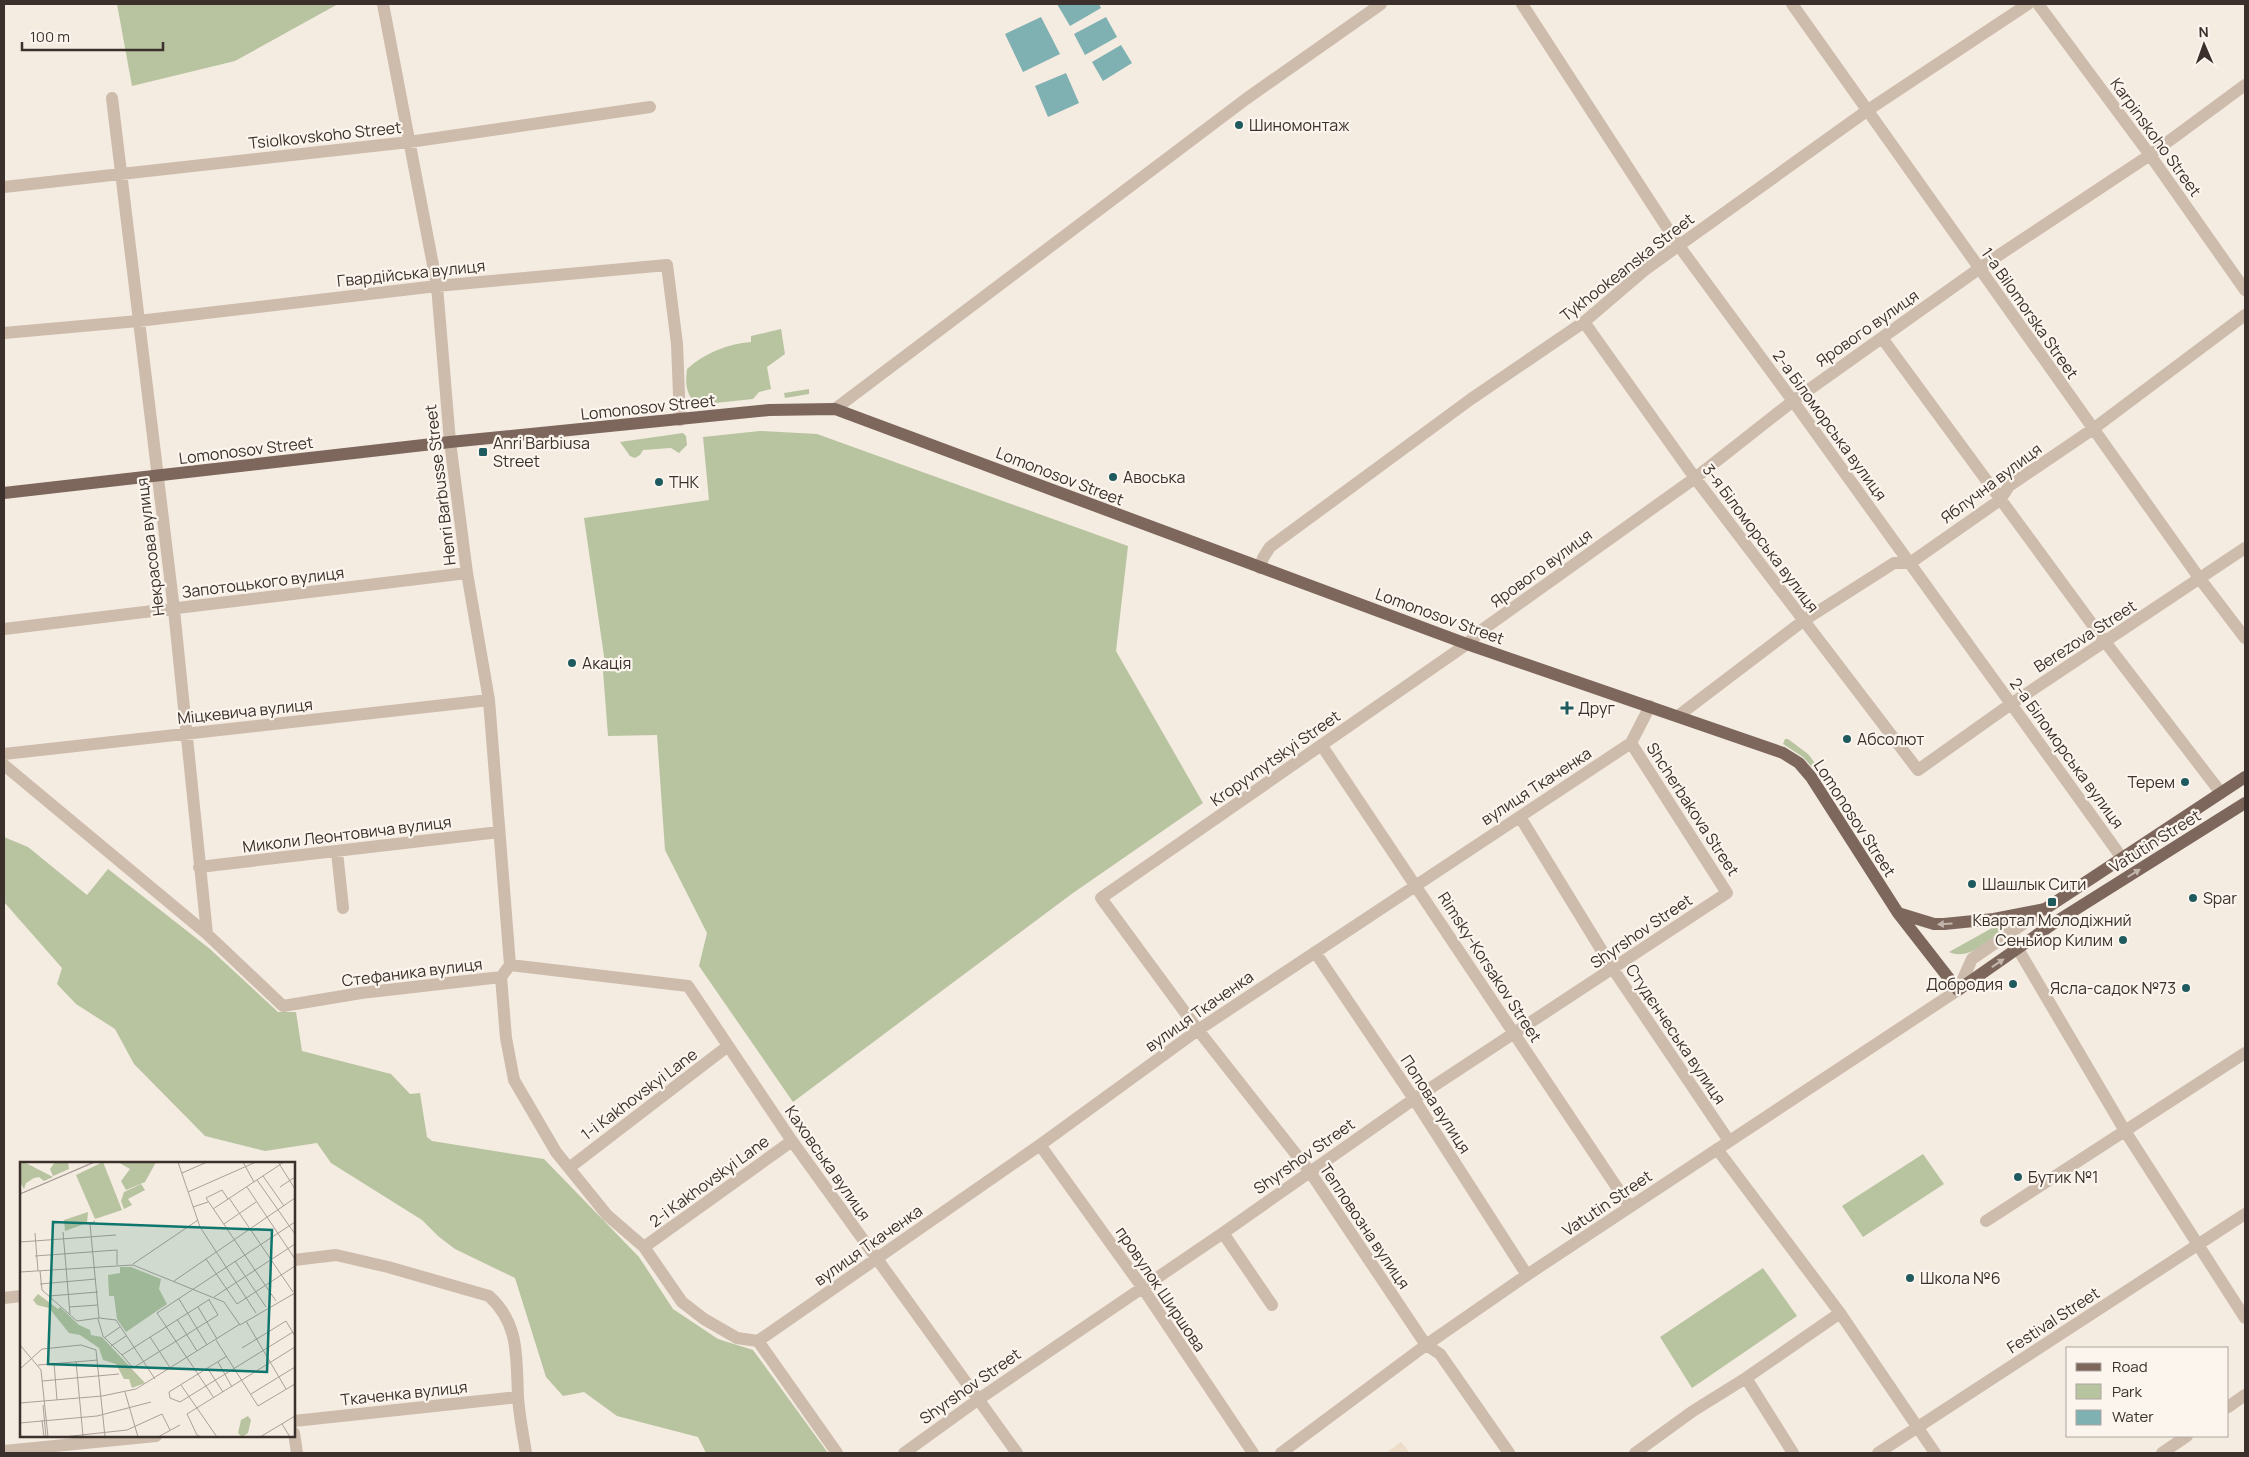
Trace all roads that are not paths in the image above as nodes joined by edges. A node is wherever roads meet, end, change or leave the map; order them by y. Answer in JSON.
{"nodes":[{"id":1,"x":382,"y":4,"type":"edge"},
{"id":2,"x":1381,"y":4,"type":"edge"},
{"id":3,"x":1522,"y":4,"type":"edge"},
{"id":4,"x":1792,"y":4,"type":"edge"},
{"id":5,"x":2028,"y":4,"type":"edge"},
{"id":6,"x":2038,"y":4,"type":"edge"},
{"id":7,"x":2245,"y":85,"type":"edge"},
{"id":8,"x":112,"y":98,"type":"dead end"},
{"id":9,"x":650,"y":108,"type":"dead end"},
{"id":10,"x":1868,"y":110,"type":"junction"},
{"id":11,"x":409,"y":142,"type":"junction"},
{"id":12,"x":2150,"y":156,"type":"junction"},
{"id":13,"x":123,"y":174,"type":"junction"},
{"id":14,"x":4,"y":187,"type":"edge"},
{"id":15,"x":1679,"y":246,"type":"junction"},
{"id":16,"x":1979,"y":269,"type":"junction"},
{"id":17,"x":437,"y":286,"type":"junction"},
{"id":18,"x":2245,"y":290,"type":"edge"},
{"id":19,"x":2245,"y":316,"type":"edge"},
{"id":20,"x":138,"y":321,"type":"junction"},
{"id":21,"x":1584,"y":322,"type":"junction"},
{"id":22,"x":4,"y":333,"type":"edge"},
{"id":23,"x":1882,"y":338,"type":"junction"},
{"id":24,"x":1793,"y":401,"type":"junction"},
{"id":25,"x":834,"y":409,"type":"junction"},
{"id":26,"x":680,"y":420,"type":"junction"},
{"id":27,"x":2093,"y":429,"type":"junction"},
{"id":28,"x":450,"y":442,"type":"junction"},
{"id":29,"x":158,"y":476,"type":"junction"},
{"id":30,"x":1695,"y":478,"type":"junction"},
{"id":31,"x":4,"y":493,"type":"edge"},
{"id":32,"x":2000,"y":500,"type":"junction"},
{"id":33,"x":2245,"y":548,"type":"edge"},
{"id":34,"x":1910,"y":563,"type":"junction"},
{"id":35,"x":1260,"y":568,"type":"junction"},
{"id":36,"x":467,"y":573,"type":"junction"},
{"id":37,"x":2200,"y":580,"type":"junction"},
{"id":38,"x":174,"y":610,"type":"junction"},
{"id":39,"x":1803,"y":621,"type":"junction"},
{"id":40,"x":4,"y":629,"type":"edge"},
{"id":41,"x":2245,"y":638,"type":"edge"},
{"id":42,"x":2106,"y":643,"type":"junction"},
{"id":43,"x":1467,"y":644,"type":"junction"},
{"id":44,"x":489,"y":700,"type":"junction"},
{"id":45,"x":2011,"y":704,"type":"junction"},
{"id":46,"x":1650,"y":706,"type":"junction"},
{"id":47,"x":1678,"y":716,"type":"junction"},
{"id":48,"x":186,"y":734,"type":"junction"},
{"id":49,"x":1631,"y":743,"type":"junction"},
{"id":50,"x":1322,"y":746,"type":"junction"},
{"id":51,"x":4,"y":754,"type":"edge"},
{"id":52,"x":4,"y":765,"type":"edge"},
{"id":53,"x":1918,"y":770,"type":"joint"},
{"id":54,"x":2245,"y":778,"type":"edge"},
{"id":55,"x":2221,"y":793,"type":"junction"},
{"id":56,"x":2245,"y":804,"type":"edge"},
{"id":57,"x":1520,"y":817,"type":"junction"},
{"id":58,"x":499,"y":832,"type":"junction"},
{"id":59,"x":336,"y":852,"type":"junction"},
{"id":60,"x":2122,"y":858,"type":"junction"},
{"id":61,"x":199,"y":867,"type":"junction"},
{"id":62,"x":1416,"y":884,"type":"junction"},
{"id":63,"x":1727,"y":893,"type":"joint"},
{"id":64,"x":1101,"y":898,"type":"joint"},
{"id":65,"x":343,"y":908,"type":"dead end"},
{"id":66,"x":2045,"y":909,"type":"junction"},
{"id":67,"x":1898,"y":913,"type":"junction"},
{"id":68,"x":207,"y":934,"type":"junction"},
{"id":69,"x":2018,"y":949,"type":"junction"},
{"id":70,"x":1315,"y":952,"type":"junction"},
{"id":71,"x":510,"y":965,"type":"junction"},
{"id":72,"x":1613,"y":969,"type":"junction"},
{"id":73,"x":501,"y":977,"type":"junction"},
{"id":74,"x":1958,"y":990,"type":"junction"},
{"id":75,"x":1198,"y":1030,"type":"junction"},
{"id":76,"x":1514,"y":1034,"type":"junction"},
{"id":77,"x":728,"y":1046,"type":"junction"},
{"id":78,"x":2245,"y":1053,"type":"edge"},
{"id":79,"x":1414,"y":1099,"type":"junction"},
{"id":80,"x":2125,"y":1131,"type":"junction"},
{"id":81,"x":792,"y":1141,"type":"junction"},
{"id":82,"x":1729,"y":1141,"type":"junction"},
{"id":83,"x":1040,"y":1145,"type":"junction"},
{"id":84,"x":1717,"y":1148,"type":"junction"},
{"id":85,"x":569,"y":1168,"type":"junction"},
{"id":86,"x":1310,"y":1172,"type":"junction"},
{"id":87,"x":1630,"y":1207,"type":"junction"},
{"id":88,"x":2245,"y":1214,"type":"edge"},
{"id":89,"x":1986,"y":1221,"type":"dead end"},
{"id":90,"x":1223,"y":1233,"type":"junction"},
{"id":91,"x":2199,"y":1245,"type":"junction"},
{"id":92,"x":644,"y":1247,"type":"junction"},
{"id":93,"x":295,"y":1260,"type":"edge"},
{"id":94,"x":876,"y":1260,"type":"junction"},
{"id":95,"x":1527,"y":1275,"type":"junction"},
{"id":96,"x":1142,"y":1287,"type":"junction"},
{"id":97,"x":20,"y":1296,"type":"edge"},
{"id":98,"x":4,"y":1298,"type":"edge"},
{"id":99,"x":1272,"y":1305,"type":"dead end"},
{"id":100,"x":1840,"y":1313,"type":"junction"},
{"id":101,"x":2245,"y":1318,"type":"edge"},
{"id":102,"x":758,"y":1341,"type":"junction"},
{"id":103,"x":1426,"y":1345,"type":"junction"},
{"id":104,"x":1746,"y":1378,"type":"junction"},
{"id":105,"x":2245,"y":1395,"type":"edge"},
{"id":106,"x":518,"y":1398,"type":"junction"},
{"id":107,"x":979,"y":1399,"type":"junction"},
{"id":108,"x":2229,"y":1406,"type":"edge"},
{"id":109,"x":295,"y":1421,"type":"edge"},
{"id":110,"x":1917,"y":1427,"type":"junction"},
{"id":111,"x":149,"y":1437,"type":"edge"},
{"id":112,"x":295,"y":1437,"type":"edge"},
{"id":113,"x":2186,"y":1437,"type":"edge"},
{"id":114,"x":62,"y":1450,"type":"edge"},
{"id":115,"x":4,"y":1451,"type":"edge"},
{"id":116,"x":1640,"y":1452,"type":"edge"},
{"id":117,"x":297,"y":1453,"type":"edge"},
{"id":118,"x":526,"y":1453,"type":"edge"},
{"id":119,"x":837,"y":1453,"type":"edge"},
{"id":120,"x":904,"y":1453,"type":"edge"},
{"id":121,"x":1017,"y":1453,"type":"edge"},
{"id":122,"x":1252,"y":1453,"type":"edge"},
{"id":123,"x":1281,"y":1453,"type":"edge"},
{"id":124,"x":1509,"y":1453,"type":"edge"},
{"id":125,"x":1793,"y":1453,"type":"edge"},
{"id":126,"x":1878,"y":1453,"type":"edge"},
{"id":127,"x":1935,"y":1453,"type":"edge"},
{"id":128,"x":2162,"y":1453,"type":"edge"}],
"edges":[{"from":1,"to":11,"type":"street","name":"Henri Barbusse Street"},
{"from":2,"to":25,"type":"street"},
{"from":3,"to":15,"type":"street","name":"2-а Біломорська вулиця"},
{"from":4,"to":10,"type":"street","name":"1-a Bilomorska Street"},
{"from":5,"to":10,"type":"street","name":"Tykhookeanska Street"},
{"from":6,"to":12,"type":"street","name":"Karpinskoho Street"},
{"from":7,"to":12,"type":"street","name":"Ярового вулиця"},
{"from":8,"to":13,"type":"street","name":"Некрасова вулиця"},
{"from":9,"to":11,"type":"street","name":"Tsiolkovskoho Street"},
{"from":10,"to":15,"type":"street","name":"Tykhookeanska Street"},
{"from":10,"to":16,"type":"street","name":"1-a Bilomorska Street"},
{"from":11,"to":13,"type":"street","name":"Tsiolkovskoho Street"},
{"from":11,"to":17,"type":"street","name":"Henri Barbusse Street"},
{"from":12,"to":16,"type":"street","name":"Ярового вулиця"},
{"from":12,"to":18,"type":"street","name":"Karpinskoho Street"},
{"from":13,"to":14,"type":"street","name":"Tsiolkovskoho Street"},
{"from":13,"to":20,"type":"street","name":"Некрасова вулиця"},
{"from":15,"to":21,"type":"street","name":"Tykhookeanska Street"},
{"from":15,"to":24,"type":"street","name":"2-а Біломорська вулиця"},
{"from":16,"to":23,"type":"street","name":"Ярового вулиця"},
{"from":16,"to":27,"type":"street","name":"1-a Bilomorska Street"},
{"from":17,"to":20,"type":"street","name":"Гвардійська вулиця"},
{"from":17,"to":26,"type":"street","name":"Гвардійська вулиця"},
{"from":17,"to":28,"type":"street","name":"Henri Barbusse Street"},
{"from":19,"to":27,"type":"street","name":"Яблучна вулиця"},
{"from":20,"to":22,"type":"street","name":"Гвардійська вулиця"},
{"from":20,"to":29,"type":"street","name":"Некрасова вулиця"},
{"from":21,"to":30,"type":"street","name":"3-я Біломорська вулиця"},
{"from":21,"to":35,"type":"street","name":"Tykhookeanska Street"},
{"from":23,"to":24,"type":"street","name":"Ярового вулиця"},
{"from":23,"to":32,"type":"street"},
{"from":24,"to":30,"type":"street","name":"Ярового вулиця"},
{"from":24,"to":34,"type":"street","name":"2-а Біломорська вулиця"},
{"from":25,"to":26,"type":"main road","name":"Lomonosov Street"},
{"from":25,"to":35,"type":"main road","name":"Lomonosov Street"},
{"from":26,"to":28,"type":"main road","name":"Lomonosov Street"},
{"from":27,"to":32,"type":"street","name":"Яблучна вулиця"},
{"from":27,"to":37,"type":"street","name":"1-a Bilomorska Street"},
{"from":28,"to":29,"type":"main road","name":"Lomonosov Street"},
{"from":28,"to":36,"type":"street","name":"Henri Barbusse Street"},
{"from":29,"to":31,"type":"main road","name":"Lomonosov Street"},
{"from":29,"to":38,"type":"street","name":"Некрасова вулиця"},
{"from":30,"to":39,"type":"street","name":"3-я Біломорська вулиця"},
{"from":30,"to":43,"type":"street","name":"Ярового вулиця"},
{"from":32,"to":34,"type":"street","name":"Яблучна вулиця"},
{"from":32,"to":42,"type":"street"},
{"from":33,"to":37,"type":"street","name":"Berezova Street"},
{"from":34,"to":39,"type":"street","name":"Яблучна вулиця"},
{"from":34,"to":45,"type":"street","name":"2-а Біломорська вулиця"},
{"from":35,"to":43,"type":"main road","name":"Lomonosov Street"},
{"from":36,"to":38,"type":"street","name":"Запотоцького вулиця"},
{"from":36,"to":44,"type":"street","name":"Henri Barbusse Street"},
{"from":37,"to":41,"type":"street","name":"1-a Bilomorska Street"},
{"from":37,"to":42,"type":"street","name":"Berezova Street"},
{"from":38,"to":40,"type":"street","name":"Запотоцького вулиця"},
{"from":38,"to":48,"type":"street","name":"Некрасова вулиця"},
{"from":39,"to":47,"type":"street","name":"Яблучна вулиця"},
{"from":39,"to":53,"type":"street","name":"3-я Біломорська вулиця"},
{"from":42,"to":45,"type":"street","name":"Berezova Street"},
{"from":42,"to":55,"type":"street"},
{"from":43,"to":46,"type":"main road","name":"Lomonosov Street"},
{"from":43,"to":50,"type":"street","name":"Kropyvnytskyi Street"},
{"from":44,"to":48,"type":"street","name":"Міцкевича вулиця"},
{"from":44,"to":58,"type":"street","name":"Henri Barbusse Street"},
{"from":45,"to":53,"type":"street","name":"Berezova Street"},
{"from":45,"to":60,"type":"street","name":"2-а Біломорська вулиця"},
{"from":46,"to":47,"type":"main road","name":"Lomonosov Street"},
{"from":46,"to":49,"type":"street","name":"вулиця Ткаченка"},
{"from":47,"to":67,"type":"main road","name":"Lomonosov Street"},
{"from":48,"to":51,"type":"street","name":"Міцкевича вулиця"},
{"from":48,"to":61,"type":"street","name":"Некрасова вулиця"},
{"from":49,"to":57,"type":"street","name":"вулиця Ткаченка"},
{"from":49,"to":63,"type":"street","name":"Shcherbakova Street"},
{"from":50,"to":62,"type":"street","name":"Rimsky-Korsakov Street"},
{"from":50,"to":64,"type":"street","name":"Kropyvnytskyi Street"},
{"from":52,"to":68,"type":"street"},
{"from":54,"to":55,"type":"main road","name":"Vatutin Street"},
{"from":55,"to":60,"type":"main road","name":"Vatutin Street"},
{"from":69,"to":56,"type":"main road","name":"Vatutin Street","one_way":true},
{"from":57,"to":62,"type":"street","name":"вулиця Ткаченка"},
{"from":57,"to":72,"type":"street","name":"Студєнчеська вулиця"},
{"from":58,"to":59,"type":"street","name":"Миколи Леонтовича вулиця"},
{"from":58,"to":71,"type":"street","name":"Henri Barbusse Street"},
{"from":59,"to":61,"type":"street","name":"Миколи Леонтовича вулиця"},
{"from":59,"to":65,"type":"street"},
{"from":60,"to":66,"type":"main road","name":"Vatutin Street"},
{"from":61,"to":68,"type":"street","name":"Некрасова вулиця"},
{"from":62,"to":70,"type":"street","name":"вулиця Ткаченка"},
{"from":62,"to":76,"type":"street","name":"Rimsky-Korsakov Street"},
{"from":63,"to":72,"type":"street","name":"Shyrshov Street"},
{"from":64,"to":75,"type":"street","name":"Тепловозна вулиця"},
{"from":66,"to":67,"type":"main road","one_way":true},
{"from":66,"to":74,"type":"street","name":"Vatutin Street"},
{"from":67,"to":74,"type":"main road","name":"Lomonosov Street"},
{"from":68,"to":73,"type":"street","name":"Стефаника вулиця"},
{"from":74,"to":69,"type":"main road","name":"Vatutin Street","one_way":true},
{"from":69,"to":80,"type":"street"},
{"from":70,"to":75,"type":"street","name":"вулиця Ткаченка"},
{"from":70,"to":79,"type":"street","name":"Попова вулиця"},
{"from":71,"to":73,"type":"street","name":"Стефаника вулиця"},
{"from":71,"to":77,"type":"street","name":"Каховська вулиця"},
{"from":72,"to":76,"type":"street","name":"Shyrshov Street"},
{"from":72,"to":82,"type":"street","name":"Студєнчеська вулиця"},
{"from":73,"to":85,"type":"street"},
{"from":74,"to":82,"type":"street","name":"Vatutin Street"},
{"from":75,"to":83,"type":"street","name":"вулиця Ткаченка"},
{"from":75,"to":86,"type":"street","name":"Тепловозна вулиця"},
{"from":76,"to":79,"type":"street","name":"Shyrshov Street"},
{"from":76,"to":87,"type":"street","name":"Rimsky-Korsakov Street"},
{"from":77,"to":81,"type":"street","name":"Каховська вулиця"},
{"from":77,"to":85,"type":"street","name":"1-i Kakhovskyi Lane"},
{"from":78,"to":80,"type":"street"},
{"from":79,"to":86,"type":"street","name":"Shyrshov Street"},
{"from":79,"to":95,"type":"street","name":"Попова вулиця"},
{"from":80,"to":89,"type":"street"},
{"from":80,"to":91,"type":"street"},
{"from":81,"to":92,"type":"street","name":"2-i Kakhovskyi Lane"},
{"from":81,"to":94,"type":"street","name":"Каховська вулиця"},
{"from":82,"to":84,"type":"street","name":"Vatutin Street"},
{"from":83,"to":94,"type":"street","name":"вулиця Ткаченка"},
{"from":83,"to":96,"type":"street","name":"провулок Ширшова"},
{"from":84,"to":87,"type":"street","name":"Vatutin Street"},
{"from":84,"to":100,"type":"street"},
{"from":85,"to":92,"type":"street"},
{"from":86,"to":90,"type":"street","name":"Shyrshov Street"},
{"from":86,"to":103,"type":"street","name":"Тепловозна вулиця"},
{"from":87,"to":95,"type":"street","name":"Vatutin Street"},
{"from":88,"to":91,"type":"street","name":"Festival Street"},
{"from":90,"to":96,"type":"street","name":"Shyrshov Street"},
{"from":90,"to":99,"type":"street"},
{"from":91,"to":101,"type":"street"},
{"from":91,"to":110,"type":"street","name":"Festival Street"},
{"from":92,"to":102,"type":"street"},
{"from":93,"to":106,"type":"street"},
{"from":94,"to":102,"type":"street","name":"вулиця Ткаченка"},
{"from":94,"to":107,"type":"street","name":"Каховська вулиця"},
{"from":95,"to":103,"type":"street","name":"Vatutin Street"},
{"from":96,"to":107,"type":"street","name":"Shyrshov Street"},
{"from":96,"to":122,"type":"street","name":"провулок Ширшова"},
{"from":97,"to":98,"type":"street"},
{"from":100,"to":104,"type":"street"},
{"from":100,"to":110,"type":"street"},
{"from":102,"to":119,"type":"street"},
{"from":103,"to":123,"type":"street","name":"Vatutin Street"},
{"from":103,"to":124,"type":"street","name":"Тепловозна вулиця"},
{"from":104,"to":116,"type":"street"},
{"from":104,"to":125,"type":"street"},
{"from":105,"to":108,"type":"street"},
{"from":106,"to":109,"type":"street","name":"Ткаченка вулиця"},
{"from":106,"to":118,"type":"street"},
{"from":107,"to":120,"type":"street","name":"Shyrshov Street"},
{"from":107,"to":121,"type":"street","name":"Каховська вулиця"},
{"from":110,"to":126,"type":"street","name":"Festival Street"},
{"from":110,"to":127,"type":"street"},
{"from":111,"to":114,"type":"street"},
{"from":112,"to":117,"type":"street"},
{"from":113,"to":128,"type":"street"},
{"from":114,"to":115,"type":"street"}]}
